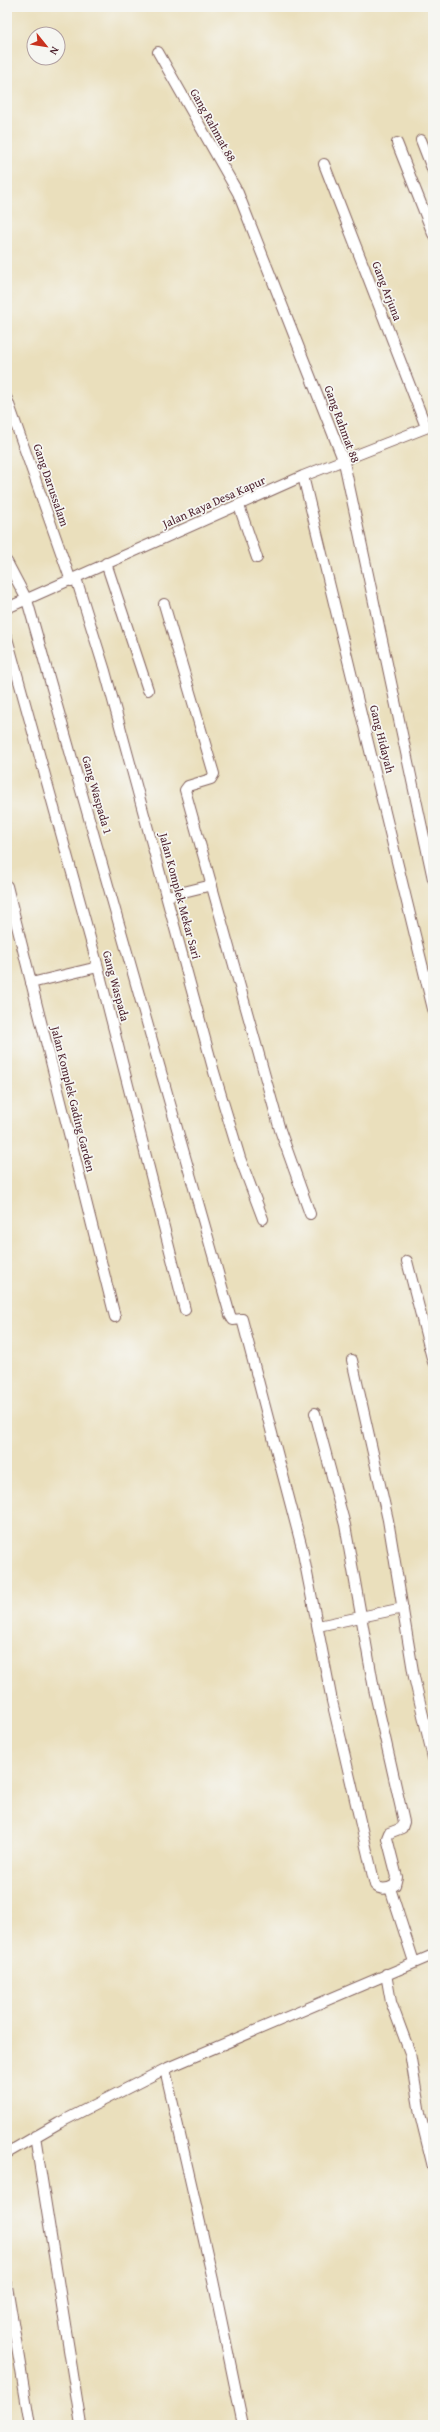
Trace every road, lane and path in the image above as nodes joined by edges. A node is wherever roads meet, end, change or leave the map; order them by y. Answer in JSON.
{"nodes":[{"id":1,"x":158,"y":52,"type":"dead end"},
{"id":2,"x":421,"y":140,"type":"dead end"},
{"id":3,"x":397,"y":143,"type":"dead end"},
{"id":4,"x":324,"y":164,"type":"dead end"},
{"id":5,"x":433,"y":171,"type":"edge"},
{"id":6,"x":433,"y":234,"type":"edge"},
{"id":7,"x":7,"y":399,"type":"edge"},
{"id":8,"x":431,"y":428,"type":"edge"},
{"id":9,"x":344,"y":462,"type":"junction"},
{"id":10,"x":303,"y":476,"type":"junction"},
{"id":11,"x":239,"y":506,"type":"junction"},
{"id":12,"x":258,"y":558,"type":"dead end"},
{"id":13,"x":7,"y":562,"type":"edge"},
{"id":14,"x":106,"y":564,"type":"junction"},
{"id":15,"x":73,"y":579,"type":"junction"},
{"id":16,"x":27,"y":600,"type":"junction"},
{"id":17,"x":164,"y":604,"type":"dead end"},
{"id":18,"x":7,"y":608,"type":"edge"},
{"id":19,"x":7,"y":638,"type":"edge"},
{"id":20,"x":148,"y":690,"type":"dead end"},
{"id":21,"x":433,"y":878,"type":"edge"},
{"id":22,"x":212,"y":885,"type":"junction"},
{"id":23,"x":7,"y":886,"type":"edge"},
{"id":24,"x":167,"y":896,"type":"junction"},
{"id":25,"x":98,"y":967,"type":"junction"},
{"id":26,"x":31,"y":983,"type":"junction"},
{"id":27,"x":433,"y":1009,"type":"edge"},
{"id":28,"x":310,"y":1214,"type":"dead end"},
{"id":29,"x":263,"y":1219,"type":"dead end"},
{"id":30,"x":407,"y":1261,"type":"dead end"},
{"id":31,"x":185,"y":1310,"type":"dead end"},
{"id":32,"x":115,"y":1317,"type":"dead end"},
{"id":33,"x":352,"y":1360,"type":"dead end"},
{"id":34,"x":433,"y":1362,"type":"edge"},
{"id":35,"x":315,"y":1413,"type":"dead end"},
{"id":36,"x":403,"y":1608,"type":"junction"},
{"id":37,"x":360,"y":1617,"type":"junction"},
{"id":38,"x":318,"y":1626,"type":"junction"},
{"id":39,"x":433,"y":1758,"type":"edge"},
{"id":40,"x":390,"y":1888,"type":"junction"},
{"id":41,"x":433,"y":1955,"type":"edge"},
{"id":42,"x":414,"y":1962,"type":"junction"},
{"id":43,"x":386,"y":1974,"type":"junction"},
{"id":44,"x":166,"y":2069,"type":"junction"},
{"id":45,"x":35,"y":2136,"type":"junction"},
{"id":46,"x":7,"y":2153,"type":"edge"},
{"id":47,"x":433,"y":2167,"type":"edge"},
{"id":48,"x":7,"y":2286,"type":"edge"},
{"id":49,"x":30,"y":2425,"type":"edge"},
{"id":50,"x":80,"y":2425,"type":"edge"},
{"id":51,"x":243,"y":2425,"type":"edge"}],
"edges":[{"from":1,"to":9,"type":"street","name":"Gang Rahmat 88"},
{"from":2,"to":5,"type":"street"},
{"from":3,"to":6,"type":"street"},
{"from":4,"to":8,"type":"street","name":"Gang Arjuna"},
{"from":7,"to":15,"type":"street","name":"Gang Darussalam"},
{"from":8,"to":9,"type":"street","name":"Jalan Raya Desa Kapur"},
{"from":9,"to":10,"type":"street","name":"Jalan Raya Desa Kapur"},
{"from":9,"to":21,"type":"street","name":"Gang Rahmat 88"},
{"from":10,"to":11,"type":"street","name":"Jalan Raya Desa Kapur"},
{"from":10,"to":27,"type":"street","name":"Gang Hidayah"},
{"from":11,"to":12,"type":"street"},
{"from":11,"to":14,"type":"street","name":"Jalan Raya Desa Kapur"},
{"from":13,"to":16,"type":"street","name":"Gang Waspada 1"},
{"from":14,"to":15,"type":"street","name":"Jalan Raya Desa Kapur"},
{"from":14,"to":20,"type":"street"},
{"from":15,"to":16,"type":"street","name":"Jalan Raya Desa Kapur"},
{"from":15,"to":24,"type":"street","name":"Jalan Komplek Mekar Sari"},
{"from":16,"to":18,"type":"street","name":"Jalan Raya Desa Kapur"},
{"from":16,"to":38,"type":"street","name":"Gang Waspada 1"},
{"from":17,"to":22,"type":"street"},
{"from":19,"to":25,"type":"street","name":"Gang Waspada"},
{"from":22,"to":24,"type":"street"},
{"from":22,"to":28,"type":"street"},
{"from":23,"to":26,"type":"street","name":"Jalan Komplek Gading Garden"},
{"from":24,"to":29,"type":"street","name":"Jalan Komplek Mekar Sari"},
{"from":25,"to":26,"type":"street"},
{"from":25,"to":31,"type":"street","name":"Gang Waspada"},
{"from":26,"to":32,"type":"street","name":"Jalan Komplek Gading Garden"},
{"from":30,"to":34,"type":"street"},
{"from":33,"to":36,"type":"street"},
{"from":35,"to":37,"type":"street"},
{"from":36,"to":37,"type":"street"},
{"from":36,"to":39,"type":"street"},
{"from":37,"to":38,"type":"street"},
{"from":37,"to":40,"type":"street"},
{"from":38,"to":40,"type":"street"},
{"from":40,"to":42,"type":"street"},
{"from":41,"to":42,"type":"street"},
{"from":42,"to":43,"type":"street"},
{"from":43,"to":44,"type":"street"},
{"from":43,"to":47,"type":"street"},
{"from":44,"to":45,"type":"street"},
{"from":44,"to":51,"type":"street"},
{"from":45,"to":46,"type":"street"},
{"from":45,"to":50,"type":"street"},
{"from":48,"to":49,"type":"street"}]}
